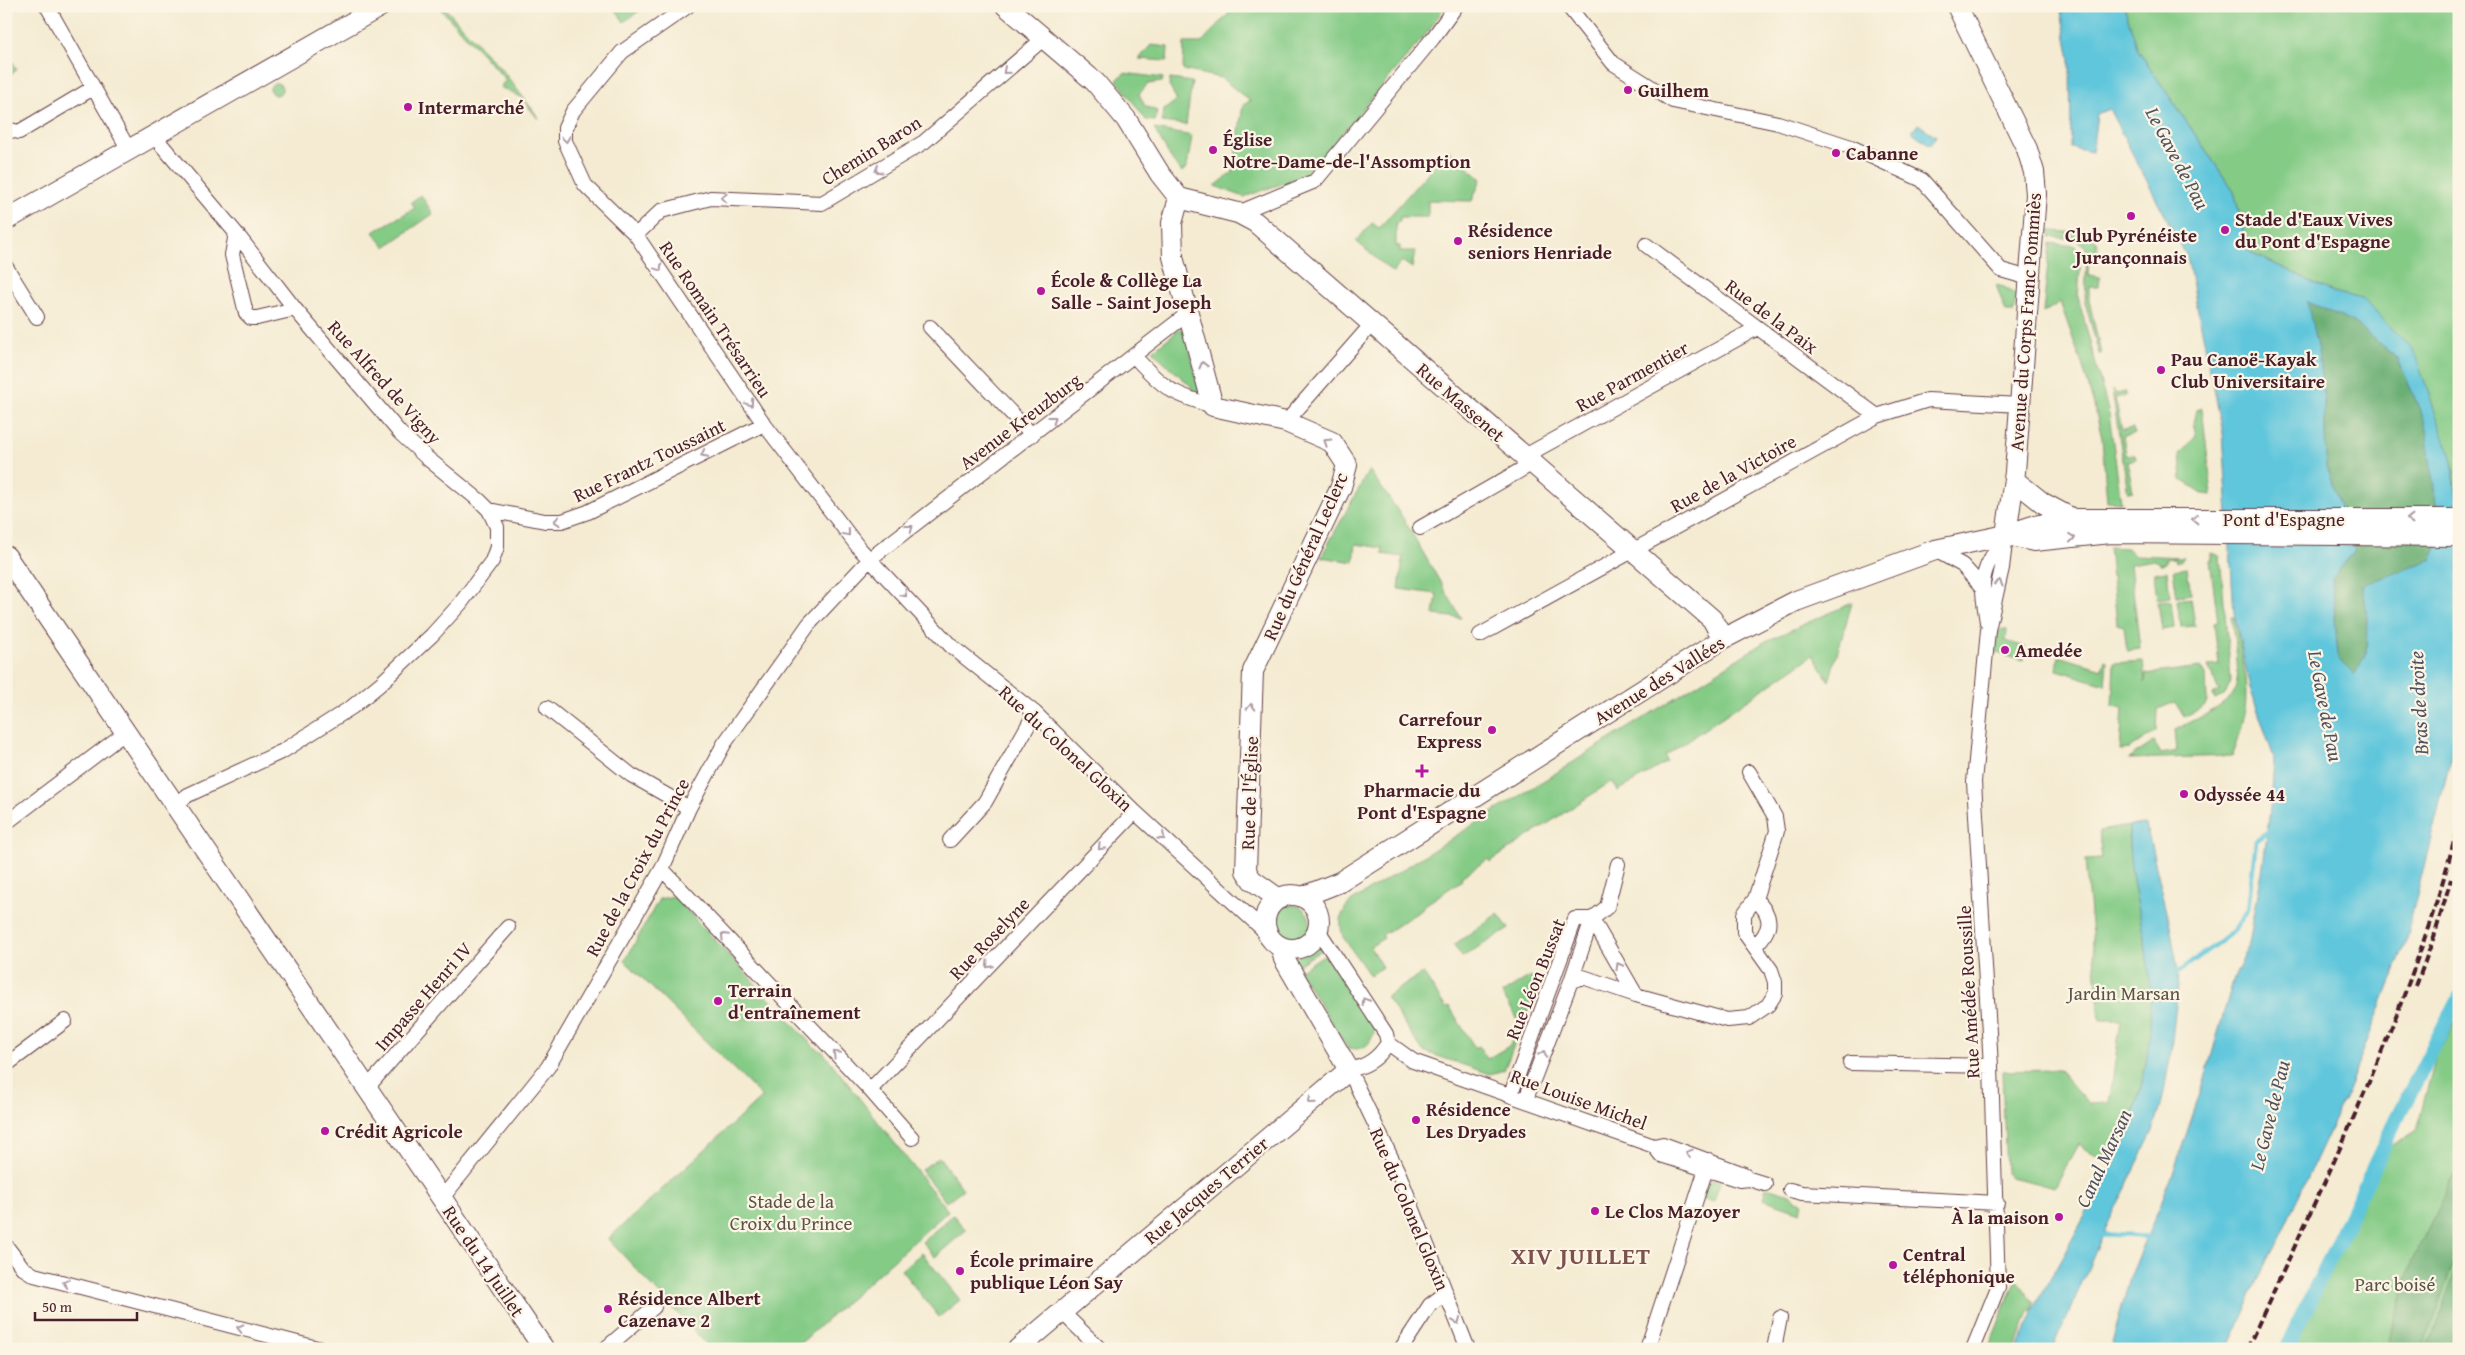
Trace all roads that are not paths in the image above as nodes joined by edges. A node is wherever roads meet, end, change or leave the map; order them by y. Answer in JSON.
{"nodes":[{"id":1,"x":48,"y":6,"type":"edge"},
{"id":2,"x":381,"y":6,"type":"edge"},
{"id":3,"x":688,"y":6,"type":"edge"},
{"id":4,"x":1006,"y":6,"type":"edge"},
{"id":5,"x":1456,"y":6,"type":"edge"},
{"id":6,"x":1568,"y":6,"type":"edge"},
{"id":7,"x":1957,"y":6,"type":"edge"},
{"id":8,"x":672,"y":10,"type":"edge"},
{"id":9,"x":1043,"y":39,"type":"junction"},
{"id":10,"x":93,"y":88,"type":"junction"},
{"id":11,"x":6,"y":129,"type":"edge"},
{"id":12,"x":154,"y":136,"type":"junction"},
{"id":13,"x":128,"y":150,"type":"junction"},
{"id":14,"x":1179,"y":198,"type":"junction"},
{"id":15,"x":1238,"y":213,"type":"junction"},
{"id":16,"x":6,"y":220,"type":"edge"},
{"id":17,"x":236,"y":233,"type":"junction"},
{"id":18,"x":636,"y":235,"type":"junction"},
{"id":19,"x":1646,"y":245,"type":"dead end"},
{"id":20,"x":6,"y":267,"type":"edge"},
{"id":21,"x":2029,"y":278,"type":"junction"},
{"id":22,"x":295,"y":309,"type":"junction"},
{"id":23,"x":1190,"y":312,"type":"junction"},
{"id":24,"x":37,"y":317,"type":"dead end"},
{"id":25,"x":1372,"y":325,"type":"junction"},
{"id":26,"x":930,"y":327,"type":"dead end"},
{"id":27,"x":1757,"y":328,"type":"junction"},
{"id":28,"x":1135,"y":357,"type":"junction"},
{"id":29,"x":2020,"y":405,"type":"junction"},
{"id":30,"x":1213,"y":406,"type":"junction"},
{"id":31,"x":1877,"y":416,"type":"junction"},
{"id":32,"x":1286,"y":422,"type":"junction"},
{"id":33,"x":764,"y":424,"type":"junction"},
{"id":34,"x":1032,"y":435,"type":"junction"},
{"id":35,"x":1529,"y":460,"type":"junction"},
{"id":36,"x":2014,"y":480,"type":"junction"},
{"id":37,"x":489,"y":510,"type":"junction"},
{"id":38,"x":2073,"y":519,"type":"junction"},
{"id":39,"x":2459,"y":520,"type":"edge"},
{"id":40,"x":2110,"y":526,"type":"junction"},
{"id":41,"x":1420,"y":528,"type":"dead end"},
{"id":42,"x":2006,"y":535,"type":"junction"},
{"id":43,"x":2459,"y":536,"type":"edge"},
{"id":44,"x":1935,"y":550,"type":"junction"},
{"id":45,"x":1631,"y":551,"type":"junction"},
{"id":46,"x":6,"y":556,"type":"edge"},
{"id":47,"x":871,"y":558,"type":"junction"},
{"id":48,"x":1982,"y":587,"type":"junction"},
{"id":49,"x":1988,"y":630,"type":"junction"},
{"id":50,"x":1480,"y":635,"type":"dead end"},
{"id":51,"x":1723,"y":639,"type":"junction"},
{"id":52,"x":1252,"y":672,"type":"joint"},
{"id":53,"x":547,"y":708,"type":"dead end"},
{"id":54,"x":1035,"y":713,"type":"junction"},
{"id":55,"x":126,"y":732,"type":"junction"},
{"id":56,"x":1749,"y":772,"type":"dead end"},
{"id":57,"x":176,"y":804,"type":"junction"},
{"id":58,"x":689,"y":808,"type":"junction"},
{"id":59,"x":1135,"y":812,"type":"junction"},
{"id":60,"x":6,"y":823,"type":"edge"},
{"id":61,"x":950,"y":840,"type":"dead end"},
{"id":62,"x":1618,"y":864,"type":"dead end"},
{"id":63,"x":662,"y":869,"type":"junction"},
{"id":64,"x":1340,"y":882,"type":"junction"},
{"id":65,"x":1302,"y":897,"type":"junction"},
{"id":66,"x":1279,"y":899,"type":"junction"},
{"id":67,"x":1755,"y":899,"type":"junction"},
{"id":68,"x":1592,"y":919,"type":"junction"},
{"id":69,"x":1317,"y":920,"type":"junction"},
{"id":70,"x":508,"y":927,"type":"dead end"},
{"id":71,"x":1267,"y":932,"type":"junction"},
{"id":72,"x":1754,"y":946,"type":"junction"},
{"id":73,"x":1281,"y":947,"type":"junction"},
{"id":74,"x":1571,"y":981,"type":"junction"},
{"id":75,"x":1636,"y":995,"type":"junction"},
{"id":76,"x":65,"y":1021,"type":"dead end"},
{"id":77,"x":1385,"y":1049,"type":"junction"},
{"id":78,"x":1850,"y":1063,"type":"dead end"},
{"id":79,"x":6,"y":1065,"type":"edge"},
{"id":80,"x":1991,"y":1066,"type":"junction"},
{"id":81,"x":1349,"y":1070,"type":"junction"},
{"id":82,"x":366,"y":1089,"type":"junction"},
{"id":83,"x":870,"y":1090,"type":"junction"},
{"id":84,"x":1511,"y":1094,"type":"junction"},
{"id":85,"x":1526,"y":1099,"type":"junction"},
{"id":86,"x":912,"y":1138,"type":"dead end"},
{"id":87,"x":1707,"y":1165,"type":"junction"},
{"id":88,"x":1765,"y":1184,"type":"dead end"},
{"id":89,"x":1790,"y":1190,"type":"dead end"},
{"id":90,"x":442,"y":1198,"type":"junction"},
{"id":91,"x":1997,"y":1203,"type":"junction"},
{"id":92,"x":6,"y":1246,"type":"edge"},
{"id":93,"x":1446,"y":1293,"type":"junction"},
{"id":94,"x":654,"y":1307,"type":"dead end"},
{"id":95,"x":1061,"y":1311,"type":"junction"},
{"id":96,"x":1780,"y":1318,"type":"dead end"},
{"id":97,"x":321,"y":1349,"type":"edge"},
{"id":98,"x":544,"y":1349,"type":"edge"},
{"id":99,"x":605,"y":1349,"type":"edge"},
{"id":100,"x":1018,"y":1349,"type":"edge"},
{"id":101,"x":1100,"y":1349,"type":"edge"},
{"id":102,"x":1401,"y":1349,"type":"edge"},
{"id":103,"x":1468,"y":1349,"type":"edge"},
{"id":104,"x":1647,"y":1349,"type":"edge"},
{"id":105,"x":1774,"y":1349,"type":"edge"},
{"id":106,"x":1974,"y":1349,"type":"edge"}],
"edges":[{"from":1,"to":10,"type":"street"},
{"from":2,"to":12,"type":"street"},
{"from":3,"to":8,"type":"street","name":"Rue Romain Trésarrieu"},
{"from":4,"to":9,"type":"street"},
{"from":5,"to":15,"type":"street"},
{"from":6,"to":21,"type":"street"},
{"from":7,"to":21,"type":"street","name":"Avenue du Corps Franc Pommiès"},
{"from":8,"to":18,"type":"street","name":"Rue Romain Trésarrieu","one_way":true},
{"from":9,"to":14,"type":"street"},
{"from":9,"to":18,"type":"street","name":"Chemin Baron","one_way":true},
{"from":10,"to":11,"type":"street"},
{"from":10,"to":13,"type":"street"},
{"from":12,"to":13,"type":"street"},
{"from":12,"to":17,"type":"street","name":"Rue Alfred de Vigny"},
{"from":13,"to":16,"type":"street"},
{"from":14,"to":15,"type":"street","name":"Rue Massenet"},
{"from":14,"to":23,"type":"street"},
{"from":15,"to":25,"type":"street","name":"Rue Massenet"},
{"from":17,"to":22,"type":"street","name":"Rue Alfred de Vigny"},
{"from":17,"to":22,"type":"street"},
{"from":18,"to":33,"type":"street","name":"Rue Romain Trésarrieu","one_way":true},
{"from":19,"to":27,"type":"street","name":"Rue de la Paix"},
{"from":20,"to":24,"type":"street"},
{"from":21,"to":29,"type":"street","name":"Avenue du Corps Franc Pommiès"},
{"from":22,"to":37,"type":"street","name":"Rue Alfred de Vigny"},
{"from":23,"to":28,"type":"street","name":"Avenue Kreuzburg"},
{"from":30,"to":23,"type":"street","one_way":true},
{"from":25,"to":32,"type":"street"},
{"from":25,"to":35,"type":"street","name":"Rue Massenet"},
{"from":26,"to":34,"type":"street"},
{"from":27,"to":31,"type":"street","name":"Rue de la Paix"},
{"from":27,"to":35,"type":"street","name":"Rue Parmentier"},
{"from":28,"to":30,"type":"street"},
{"from":34,"to":28,"type":"street","name":"Avenue Kreuzburg","one_way":true},
{"from":29,"to":31,"type":"street","name":"Rue de la Victoire"},
{"from":29,"to":36,"type":"street","name":"Avenue du Corps Franc Pommiès"},
{"from":30,"to":32,"type":"street","name":"Rue du Général Leclerc"},
{"from":31,"to":45,"type":"street","name":"Rue de la Victoire"},
{"from":52,"to":32,"type":"street","name":"Rue du Général Leclerc","one_way":true},
{"from":33,"to":37,"type":"street","name":"Rue Frantz Toussaint","one_way":true},
{"from":33,"to":47,"type":"street","name":"Rue Romain Trésarrieu","one_way":true},
{"from":47,"to":34,"type":"street","name":"Avenue Kreuzburg","one_way":true},
{"from":35,"to":41,"type":"street","name":"Rue Parmentier"},
{"from":35,"to":45,"type":"street","name":"Rue Massenet"},
{"from":36,"to":38,"type":"street"},
{"from":36,"to":42,"type":"street","name":"Avenue du Corps Franc Pommiès"},
{"from":37,"to":57,"type":"street"},
{"from":38,"to":40,"type":"street","name":"Avenue des Vallées"},
{"from":38,"to":42,"type":"street","name":"Avenue des Vallées"},
{"from":39,"to":40,"type":"street","name":"Pont d'Espagne","one_way":true},
{"from":42,"to":40,"type":"street","name":"Avenue des Vallées","one_way":true},
{"from":40,"to":43,"type":"street","name":"Pont d'Espagne"},
{"from":42,"to":44,"type":"street","name":"Avenue des Vallées"},
{"from":42,"to":48,"type":"street","name":"Rue Amédée Roussille"},
{"from":49,"to":42,"type":"street","name":"Rue Amédée Roussille","one_way":true},
{"from":44,"to":48,"type":"street"},
{"from":44,"to":51,"type":"street","name":"Avenue des Vallées"},
{"from":45,"to":50,"type":"street","name":"Rue de la Victoire"},
{"from":45,"to":51,"type":"street","name":"Rue Massenet"},
{"from":46,"to":55,"type":"street","name":"Rue du 14 Juillet"},
{"from":47,"to":54,"type":"street","name":"Rue du Colonel Gloxin","one_way":true},
{"from":47,"to":58,"type":"street","name":"Rue de la Croix du Prince"},
{"from":48,"to":49,"type":"street","name":"Rue Amédée Roussille"},
{"from":49,"to":80,"type":"street","name":"Rue Amédée Roussille"},
{"from":51,"to":64,"type":"street","name":"Avenue des Vallées"},
{"from":66,"to":52,"type":"street","name":"Rue de l'Église","one_way":true},
{"from":53,"to":58,"type":"street"},
{"from":54,"to":59,"type":"street","name":"Rue du Colonel Gloxin"},
{"from":54,"to":61,"type":"street"},
{"from":55,"to":57,"type":"street","name":"Rue du 14 Juillet"},
{"from":55,"to":60,"type":"street"},
{"from":56,"to":67,"type":"street","name":"Rue Léon Bussat"},
{"from":57,"to":82,"type":"street","name":"Rue du 14 Juillet"},
{"from":58,"to":63,"type":"street","name":"Rue de la Croix du Prince"},
{"from":59,"to":71,"type":"street","name":"Rue du Colonel Gloxin","one_way":true},
{"from":59,"to":83,"type":"street","name":"Rue Roselyne","one_way":true},
{"from":62,"to":68,"type":"street","name":"Rue Léon Bussat"},
{"from":83,"to":63,"type":"street","one_way":true},
{"from":63,"to":90,"type":"street","name":"Rue de la Croix du Prince"},
{"from":64,"to":65,"type":"street","name":"Avenue des Vallées"},
{"from":64,"to":69,"type":"street","name":"Avenue des Vallées"},
{"from":65,"to":66,"type":"street"},
{"from":65,"to":69,"type":"street"},
{"from":66,"to":71,"type":"street"},
{"from":67,"to":72,"type":"street","name":"Rue Léon Bussat"},
{"from":67,"to":72,"type":"street"},
{"from":68,"to":74,"type":"street"},
{"from":75,"to":68,"type":"street","name":"Rue Léon Bussat","one_way":true},
{"from":68,"to":84,"type":"street","name":"Rue Léon Bussat"},
{"from":69,"to":73,"type":"street"},
{"from":77,"to":69,"type":"street","one_way":true},
{"from":70,"to":82,"type":"street","name":"Impasse Henri IV"},
{"from":71,"to":73,"type":"street"},
{"from":72,"to":75,"type":"street","name":"Rue Léon Bussat"},
{"from":73,"to":81,"type":"street","name":"Rue du Colonel Gloxin"},
{"from":74,"to":75,"type":"street","name":"Rue Léon Bussat"},
{"from":85,"to":74,"type":"street","name":"Rue Léon Bussat","one_way":true},
{"from":76,"to":79,"type":"street"},
{"from":77,"to":81,"type":"street"},
{"from":77,"to":84,"type":"street","name":"Rue Louise Michel"},
{"from":78,"to":80,"type":"street"},
{"from":80,"to":91,"type":"street","name":"Rue Amédée Roussille"},
{"from":81,"to":93,"type":"street","name":"Rue du Colonel Gloxin"},
{"from":81,"to":95,"type":"street","name":"Rue Jacques Terrier","one_way":true},
{"from":82,"to":90,"type":"street","name":"Rue du 14 Juillet"},
{"from":83,"to":86,"type":"street"},
{"from":84,"to":85,"type":"street","name":"Rue Louise Michel"},
{"from":85,"to":87,"type":"street","name":"Rue Louise Michel"},
{"from":87,"to":88,"type":"street","name":"Rue Louise Michel"},
{"from":87,"to":104,"type":"street"},
{"from":89,"to":91,"type":"street"},
{"from":90,"to":98,"type":"street","name":"Rue du 14 Juillet"},
{"from":91,"to":106,"type":"street","name":"Rue Amédée Roussille"},
{"from":97,"to":92,"type":"street","one_way":true},
{"from":93,"to":102,"type":"street"},
{"from":93,"to":103,"type":"street","name":"Rue du Colonel Gloxin","one_way":true},
{"from":94,"to":99,"type":"street"},
{"from":95,"to":100,"type":"street","name":"Rue Jacques Terrier"},
{"from":95,"to":101,"type":"street"},
{"from":96,"to":105,"type":"street"}]}
